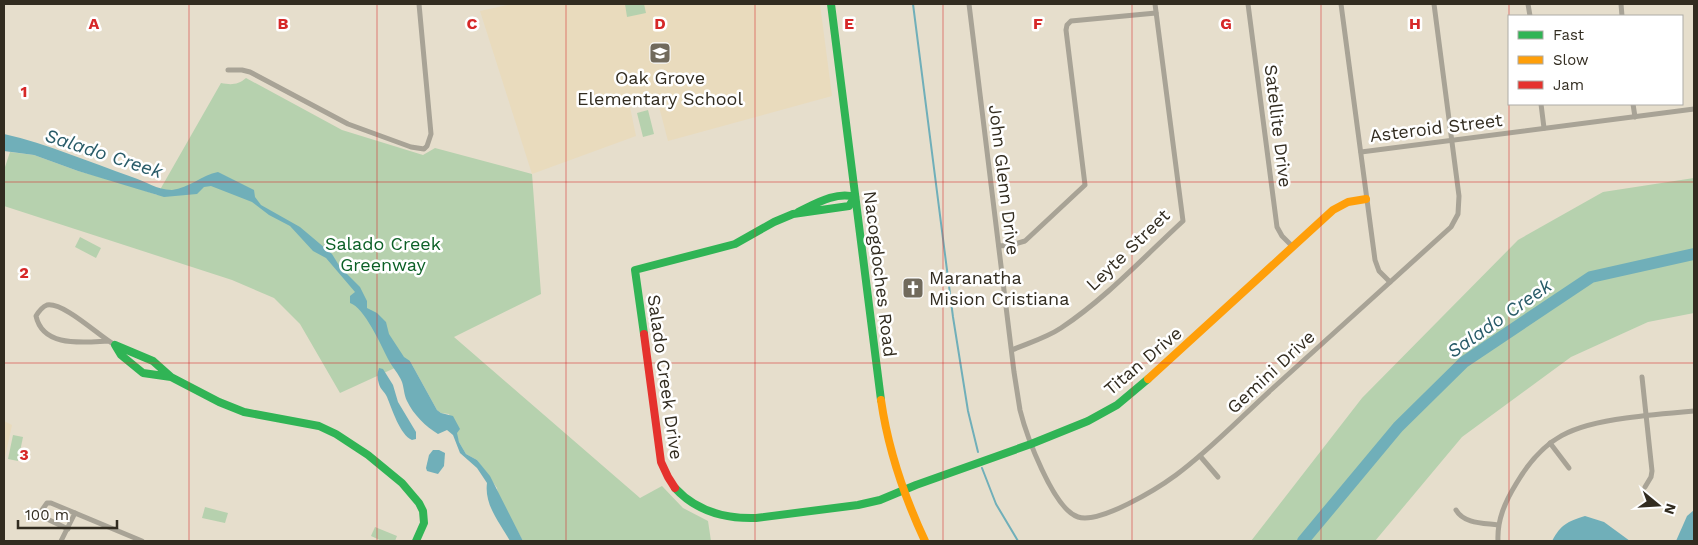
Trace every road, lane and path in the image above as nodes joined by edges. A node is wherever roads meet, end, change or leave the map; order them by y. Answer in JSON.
{"nodes":[{"id":1,"x":419,"y":4,"type":"edge"},
{"id":2,"x":831,"y":4,"type":"edge"},
{"id":3,"x":969,"y":4,"type":"edge"},
{"id":4,"x":1155,"y":4,"type":"edge"},
{"id":5,"x":1248,"y":4,"type":"edge"},
{"id":6,"x":1341,"y":4,"type":"edge"},
{"id":7,"x":1434,"y":4,"type":"edge"},
{"id":8,"x":1156,"y":13,"type":"junction"},
{"id":9,"x":228,"y":70,"type":"dead end"},
{"id":10,"x":1541,"y":105,"type":"edge"},
{"id":11,"x":1634,"y":105,"type":"edge"},
{"id":12,"x":1694,"y":109,"type":"edge"},
{"id":13,"x":1635,"y":117,"type":"junction"},
{"id":14,"x":1544,"y":128,"type":"junction"},
{"id":15,"x":1452,"y":140,"type":"junction"},
{"id":16,"x":1360,"y":152,"type":"junction"},
{"id":17,"x":855,"y":197,"type":"junction"},
{"id":18,"x":1366,"y":199,"type":"junction"},
{"id":19,"x":999,"y":246,"type":"junction"},
{"id":20,"x":1293,"y":247,"type":"junction"},
{"id":21,"x":1390,"y":282,"type":"junction"},
{"id":22,"x":111,"y":343,"type":"junction"},
{"id":23,"x":1012,"y":350,"type":"junction"},
{"id":24,"x":1642,"y":376,"type":"dead end"},
{"id":25,"x":172,"y":377,"type":"junction"},
{"id":26,"x":1694,"y":411,"type":"edge"},
{"id":27,"x":1646,"y":416,"type":"junction"},
{"id":28,"x":1550,"y":443,"type":"junction"},
{"id":29,"x":1032,"y":444,"type":"junction"},
{"id":30,"x":1200,"y":456,"type":"junction"},
{"id":31,"x":1569,"y":468,"type":"dead end"},
{"id":32,"x":1218,"y":477,"type":"dead end"},
{"id":33,"x":1645,"y":487,"type":"dead end"},
{"id":34,"x":903,"y":491,"type":"junction"},
{"id":35,"x":1456,"y":510,"type":"dead end"},
{"id":36,"x":75,"y":514,"type":"junction"},
{"id":37,"x":1082,"y":518,"type":"joint"},
{"id":38,"x":1498,"y":525,"type":"junction"},
{"id":39,"x":68,"y":529,"type":"junction"},
{"id":40,"x":61,"y":541,"type":"edge"},
{"id":41,"x":142,"y":541,"type":"edge"},
{"id":42,"x":416,"y":541,"type":"edge"},
{"id":43,"x":925,"y":541,"type":"edge"},
{"id":44,"x":1498,"y":541,"type":"edge"}],
"edges":[{"from":1,"to":9,"type":"street"},
{"from":2,"to":17,"type":"street","name":"Nacogdoches Road"},
{"from":3,"to":19,"type":"street","name":"John Glenn Drive"},
{"from":4,"to":8,"type":"street","name":"Leyte Street"},
{"from":5,"to":20,"type":"street","name":"Satellite Drive"},
{"from":6,"to":16,"type":"street"},
{"from":7,"to":15,"type":"street"},
{"from":8,"to":19,"type":"street"},
{"from":8,"to":23,"type":"street","name":"Leyte Street"},
{"from":10,"to":14,"type":"street"},
{"from":11,"to":13,"type":"street"},
{"from":12,"to":13,"type":"street","name":"Asteroid Street"},
{"from":13,"to":14,"type":"street","name":"Asteroid Street"},
{"from":14,"to":15,"type":"street","name":"Asteroid Street"},
{"from":15,"to":16,"type":"street","name":"Asteroid Street"},
{"from":15,"to":21,"type":"street","name":"Gemini Drive"},
{"from":16,"to":18,"type":"street"},
{"from":17,"to":34,"type":"street","name":"Nacogdoches Road"},
{"from":17,"to":34,"type":"street","name":"Salado Creek Drive"},
{"from":18,"to":20,"type":"street","name":"Titan Drive"},
{"from":18,"to":21,"type":"street"},
{"from":19,"to":23,"type":"street","name":"John Glenn Drive"},
{"from":20,"to":29,"type":"street","name":"Titan Drive"},
{"from":21,"to":30,"type":"street","name":"Gemini Drive"},
{"from":22,"to":22,"type":"street"},
{"from":22,"to":25,"type":"street"},
{"from":22,"to":25,"type":"street"},
{"from":23,"to":29,"type":"street","name":"John Glenn Drive"},
{"from":24,"to":27,"type":"street"},
{"from":25,"to":42,"type":"street"},
{"from":26,"to":27,"type":"street"},
{"from":27,"to":28,"type":"street"},
{"from":27,"to":33,"type":"street"},
{"from":28,"to":31,"type":"street"},
{"from":28,"to":38,"type":"street"},
{"from":29,"to":34,"type":"street","name":"Titan Drive"},
{"from":29,"to":37,"type":"street","name":"John Glenn Drive"},
{"from":30,"to":32,"type":"street"},
{"from":30,"to":37,"type":"street","name":"Gemini Drive"},
{"from":34,"to":43,"type":"street","name":"Nacogdoches Road"},
{"from":35,"to":38,"type":"street"},
{"from":36,"to":39,"type":"street"},
{"from":36,"to":39,"type":"street"},
{"from":36,"to":41,"type":"street"},
{"from":38,"to":44,"type":"street"},
{"from":39,"to":40,"type":"street"}]}
